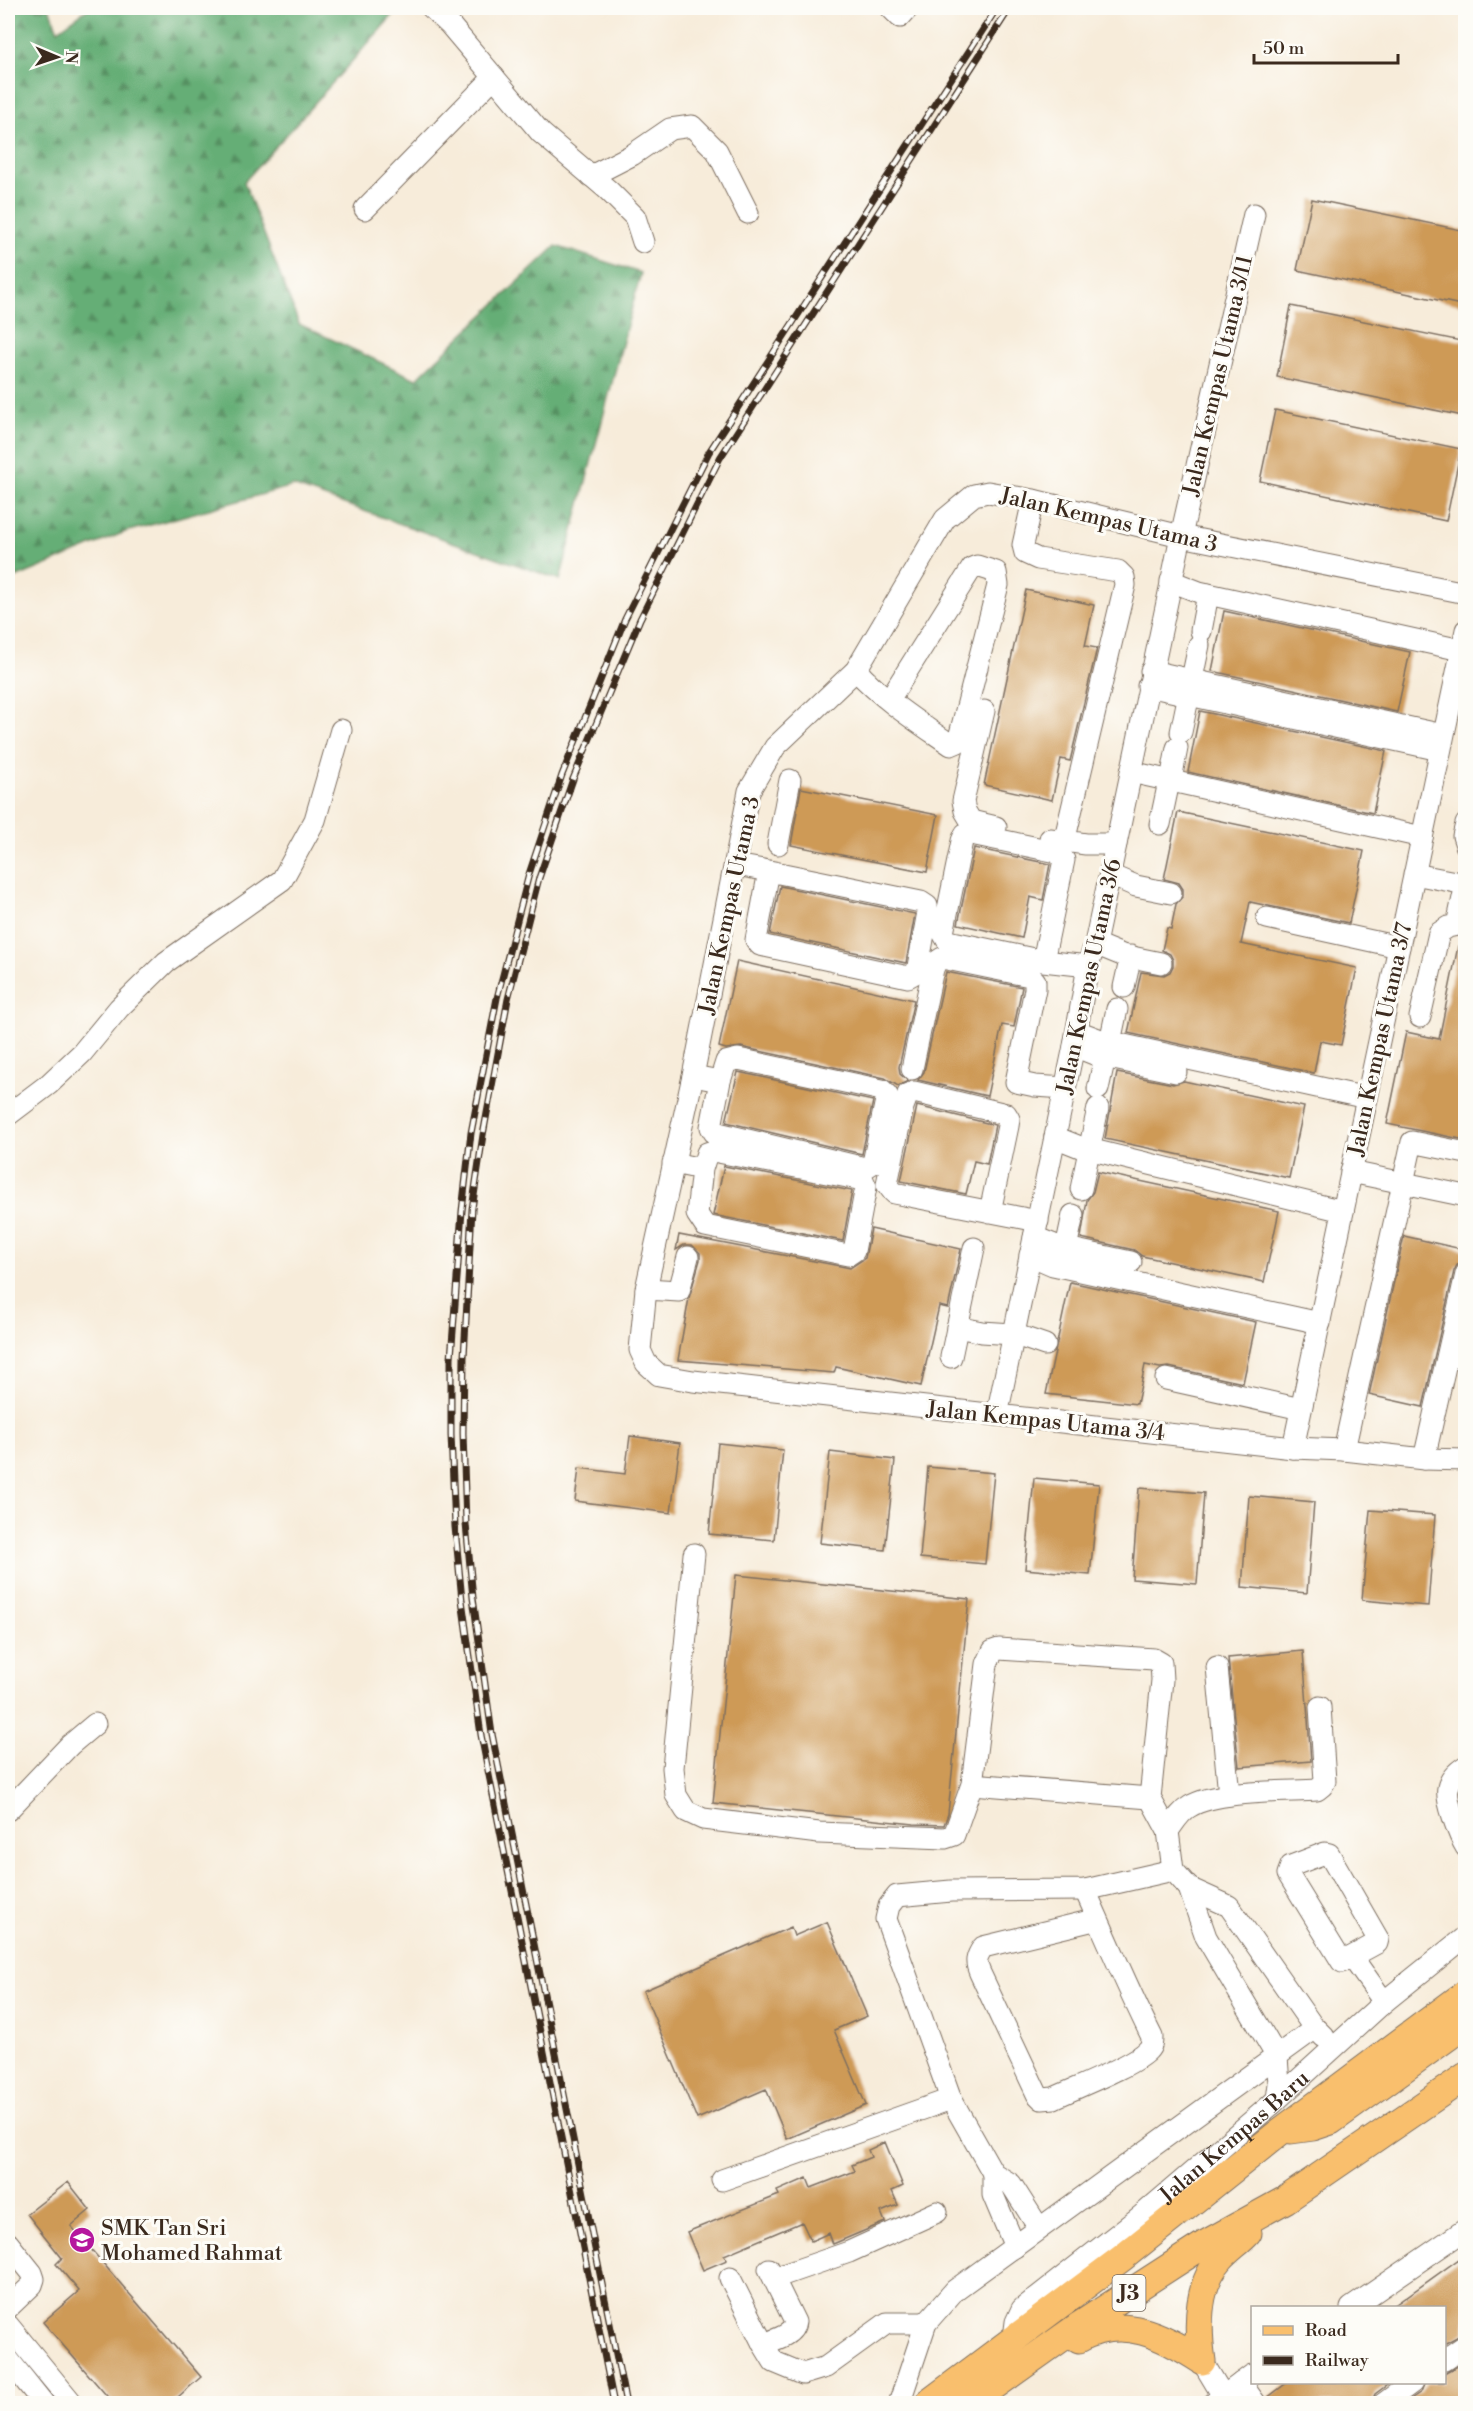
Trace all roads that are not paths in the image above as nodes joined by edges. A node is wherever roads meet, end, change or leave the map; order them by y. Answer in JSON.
{"nodes":[{"id":1,"x":432,"y":8,"type":"edge"},
{"id":2,"x":494,"y":77,"type":"junction"},
{"id":3,"x":591,"y":176,"type":"junction"},
{"id":4,"x":365,"y":209,"type":"dead end"},
{"id":5,"x":748,"y":213,"type":"dead end"},
{"id":6,"x":1254,"y":214,"type":"dead end"},
{"id":7,"x":643,"y":242,"type":"dead end"},
{"id":8,"x":1033,"y":500,"type":"junction"},
{"id":9,"x":1181,"y":536,"type":"junction"},
{"id":10,"x":1171,"y":581,"type":"junction"},
{"id":11,"x":1466,"y":593,"type":"edge"},
{"id":12,"x":1208,"y":594,"type":"junction"},
{"id":13,"x":1463,"y":640,"type":"edge"},
{"id":14,"x":856,"y":670,"type":"junction"},
{"id":15,"x":1150,"y":678,"type":"junction"},
{"id":16,"x":1190,"y":687,"type":"junction"},
{"id":17,"x":889,"y":700,"type":"junction"},
{"id":18,"x":984,"y":711,"type":"dead end"},
{"id":19,"x":341,"y":730,"type":"dead end"},
{"id":20,"x":1442,"y":743,"type":"junction"},
{"id":21,"x":1130,"y":778,"type":"junction"},
{"id":22,"x":1169,"y":786,"type":"junction"},
{"id":23,"x":750,"y":791,"type":"junction"},
{"id":24,"x":1160,"y":824,"type":"dead end"},
{"id":25,"x":1466,"y":824,"type":"edge"},
{"id":26,"x":1064,"y":842,"type":"junction"},
{"id":27,"x":1421,"y":842,"type":"junction"},
{"id":28,"x":778,"y":844,"type":"dead end"},
{"id":29,"x":1116,"y":844,"type":"junction"},
{"id":30,"x":1466,"y":844,"type":"edge"},
{"id":31,"x":736,"y":865,"type":"junction"},
{"id":32,"x":769,"y":871,"type":"junction"},
{"id":33,"x":1414,"y":874,"type":"junction"},
{"id":34,"x":1110,"y":875,"type":"junction"},
{"id":35,"x":1466,"y":884,"type":"edge"},
{"id":36,"x":1171,"y":893,"type":"dead end"},
{"id":37,"x":1267,"y":918,"type":"dead end"},
{"id":38,"x":1461,"y":926,"type":"edge"},
{"id":39,"x":1095,"y":944,"type":"junction"},
{"id":40,"x":1399,"y":947,"type":"junction"},
{"id":41,"x":1131,"y":956,"type":"junction"},
{"id":42,"x":1043,"y":961,"type":"junction"},
{"id":43,"x":1161,"y":963,"type":"dead end"},
{"id":44,"x":1088,"y":966,"type":"junction"},
{"id":45,"x":1125,"y":987,"type":"dead end"},
{"id":46,"x":1117,"y":1009,"type":"dead end"},
{"id":47,"x":1420,"y":1017,"type":"dead end"},
{"id":48,"x":1075,"y":1039,"type":"junction"},
{"id":49,"x":1108,"y":1050,"type":"junction"},
{"id":50,"x":912,"y":1069,"type":"dead end"},
{"id":51,"x":1176,"y":1072,"type":"dead end"},
{"id":52,"x":693,"y":1076,"type":"junction"},
{"id":53,"x":720,"y":1081,"type":"junction"},
{"id":54,"x":1065,"y":1088,"type":"junction"},
{"id":55,"x":1367,"y":1098,"type":"junction"},
{"id":56,"x":8,"y":1115,"type":"edge"},
{"id":57,"x":1055,"y":1137,"type":"junction"},
{"id":58,"x":1089,"y":1149,"type":"junction"},
{"id":59,"x":1466,"y":1153,"type":"edge"},
{"id":60,"x":673,"y":1163,"type":"junction"},
{"id":61,"x":702,"y":1169,"type":"junction"},
{"id":62,"x":1351,"y":1172,"type":"junction"},
{"id":63,"x":1403,"y":1183,"type":"junction"},
{"id":64,"x":1081,"y":1189,"type":"dead end"},
{"id":65,"x":1466,"y":1196,"type":"edge"},
{"id":66,"x":1343,"y":1211,"type":"junction"},
{"id":67,"x":990,"y":1212,"type":"junction"},
{"id":68,"x":1073,"y":1215,"type":"dead end"},
{"id":69,"x":1034,"y":1238,"type":"junction"},
{"id":70,"x":974,"y":1248,"type":"dead end"},
{"id":71,"x":1066,"y":1248,"type":"junction"},
{"id":72,"x":688,"y":1257,"type":"dead end"},
{"id":73,"x":1131,"y":1262,"type":"dead end"},
{"id":74,"x":1466,"y":1274,"type":"edge"},
{"id":75,"x":646,"y":1289,"type":"junction"},
{"id":76,"x":1320,"y":1323,"type":"junction"},
{"id":77,"x":957,"y":1327,"type":"junction"},
{"id":78,"x":1013,"y":1334,"type":"junction"},
{"id":79,"x":1045,"y":1345,"type":"dead end"},
{"id":80,"x":640,"y":1350,"type":"joint"},
{"id":81,"x":951,"y":1357,"type":"dead end"},
{"id":82,"x":1166,"y":1379,"type":"dead end"},
{"id":83,"x":1301,"y":1409,"type":"junction"},
{"id":84,"x":997,"y":1415,"type":"junction"},
{"id":85,"x":1293,"y":1448,"type":"junction"},
{"id":86,"x":1344,"y":1450,"type":"junction"},
{"id":87,"x":1424,"y":1459,"type":"junction"},
{"id":88,"x":1466,"y":1460,"type":"edge"},
{"id":89,"x":694,"y":1554,"type":"dead end"},
{"id":90,"x":1217,"y":1667,"type":"dead end"},
{"id":91,"x":1320,"y":1707,"type":"dead end"},
{"id":92,"x":95,"y":1724,"type":"dead end"},
{"id":93,"x":1466,"y":1766,"type":"edge"},
{"id":94,"x":972,"y":1784,"type":"junction"},
{"id":95,"x":1229,"y":1795,"type":"junction"},
{"id":96,"x":1150,"y":1798,"type":"junction"},
{"id":97,"x":8,"y":1810,"type":"edge"},
{"id":98,"x":1168,"y":1831,"type":"junction"},
{"id":99,"x":1466,"y":1847,"type":"edge"},
{"id":100,"x":1173,"y":1870,"type":"junction"},
{"id":101,"x":1189,"y":1888,"type":"junction"},
{"id":102,"x":1085,"y":1890,"type":"junction"},
{"id":103,"x":1098,"y":1919,"type":"junction"},
{"id":104,"x":1466,"y":1936,"type":"edge"},
{"id":105,"x":1352,"y":1957,"type":"junction"},
{"id":106,"x":1466,"y":1993,"type":"edge"},
{"id":107,"x":1384,"y":2002,"type":"junction"},
{"id":108,"x":1466,"y":2024,"type":"edge"},
{"id":109,"x":1356,"y":2028,"type":"junction"},
{"id":110,"x":1314,"y":2029,"type":"junction"},
{"id":111,"x":1277,"y":2057,"type":"junction"},
{"id":112,"x":1465,"y":2076,"type":"edge"},
{"id":113,"x":951,"y":2099,"type":"junction"},
{"id":114,"x":1272,"y":2104,"type":"junction"},
{"id":115,"x":1281,"y":2131,"type":"junction"},
{"id":116,"x":993,"y":2173,"type":"junction"},
{"id":117,"x":722,"y":2180,"type":"dead end"},
{"id":118,"x":1285,"y":2200,"type":"junction"},
{"id":119,"x":937,"y":2212,"type":"dead end"},
{"id":120,"x":1039,"y":2228,"type":"junction"},
{"id":121,"x":1465,"y":2231,"type":"edge"},
{"id":122,"x":8,"y":2243,"type":"edge"},
{"id":123,"x":1015,"y":2247,"type":"junction"},
{"id":124,"x":730,"y":2277,"type":"dead end"},
{"id":125,"x":1352,"y":2306,"type":"edge"},
{"id":126,"x":8,"y":2308,"type":"edge"},
{"id":127,"x":926,"y":2323,"type":"junction"},
{"id":128,"x":8,"y":2325,"type":"edge"},
{"id":129,"x":1014,"y":2338,"type":"junction"},
{"id":130,"x":763,"y":2344,"type":"junction"},
{"id":131,"x":1466,"y":2345,"type":"edge"},
{"id":132,"x":8,"y":2359,"type":"edge"},
{"id":133,"x":1446,"y":2359,"type":"edge"},
{"id":134,"x":1202,"y":2361,"type":"junction"},
{"id":135,"x":1247,"y":2379,"type":"edge"},
{"id":136,"x":1410,"y":2384,"type":"edge"},
{"id":137,"x":974,"y":2400,"type":"edge"},
{"id":138,"x":1218,"y":2400,"type":"edge"},
{"id":139,"x":44,"y":2403,"type":"edge"},
{"id":140,"x":73,"y":2403,"type":"edge"},
{"id":141,"x":898,"y":2403,"type":"edge"},
{"id":142,"x":927,"y":2403,"type":"edge"},
{"id":143,"x":1256,"y":2403,"type":"edge"},
{"id":144,"x":1383,"y":2403,"type":"edge"}],
"edges":[{"from":1,"to":2,"type":"street"},
{"from":2,"to":3,"type":"street"},
{"from":2,"to":4,"type":"street"},
{"from":3,"to":5,"type":"street"},
{"from":3,"to":7,"type":"street"},
{"from":6,"to":9,"type":"street","name":"Jalan Kempas Utama 3/11"},
{"from":8,"to":9,"type":"street","name":"Jalan Kempas Utama 3"},
{"from":8,"to":14,"type":"street","name":"Jalan Kempas Utama 3"},
{"from":8,"to":26,"type":"street"},
{"from":9,"to":10,"type":"street","name":"Jalan Kempas Utama 3/6"},
{"from":9,"to":11,"type":"street","name":"Jalan Kempas Utama 3"},
{"from":10,"to":12,"type":"street"},
{"from":10,"to":15,"type":"street","name":"Jalan Kempas Utama 3/6"},
{"from":12,"to":13,"type":"street"},
{"from":12,"to":16,"type":"street"},
{"from":13,"to":20,"type":"street","name":"Jalan Kempas Utama 3/7"},
{"from":14,"to":17,"type":"street"},
{"from":14,"to":23,"type":"street","name":"Jalan Kempas Utama 3"},
{"from":15,"to":16,"type":"street"},
{"from":15,"to":21,"type":"street","name":"Jalan Kempas Utama 3/6"},
{"from":16,"to":20,"type":"street"},
{"from":16,"to":22,"type":"street"},
{"from":17,"to":17,"type":"street"},
{"from":18,"to":26,"type":"street"},
{"from":19,"to":56,"type":"street"},
{"from":20,"to":27,"type":"street","name":"Jalan Kempas Utama 3/7"},
{"from":21,"to":22,"type":"street"},
{"from":21,"to":29,"type":"street","name":"Jalan Kempas Utama 3/6"},
{"from":22,"to":24,"type":"street"},
{"from":22,"to":27,"type":"street"},
{"from":23,"to":28,"type":"street"},
{"from":23,"to":31,"type":"street","name":"Jalan Kempas Utama 3"},
{"from":25,"to":30,"type":"street"},
{"from":26,"to":29,"type":"street"},
{"from":27,"to":33,"type":"street","name":"Jalan Kempas Utama 3/7"},
{"from":29,"to":34,"type":"street","name":"Jalan Kempas Utama 3/6"},
{"from":31,"to":32,"type":"street"},
{"from":31,"to":52,"type":"street","name":"Jalan Kempas Utama 3"},
{"from":32,"to":32,"type":"street"},
{"from":33,"to":35,"type":"street"},
{"from":33,"to":40,"type":"street","name":"Jalan Kempas Utama 3/7"},
{"from":34,"to":36,"type":"street"},
{"from":34,"to":39,"type":"street","name":"Jalan Kempas Utama 3/6"},
{"from":35,"to":38,"type":"street"},
{"from":37,"to":40,"type":"street"},
{"from":38,"to":47,"type":"street"},
{"from":39,"to":41,"type":"street"},
{"from":39,"to":44,"type":"street","name":"Jalan Kempas Utama 3/6"},
{"from":40,"to":55,"type":"street","name":"Jalan Kempas Utama 3/7"},
{"from":41,"to":43,"type":"street"},
{"from":41,"to":45,"type":"street"},
{"from":42,"to":42,"type":"street"},
{"from":42,"to":44,"type":"street"},
{"from":44,"to":48,"type":"street","name":"Jalan Kempas Utama 3/6"},
{"from":46,"to":49,"type":"street"},
{"from":48,"to":49,"type":"street"},
{"from":48,"to":54,"type":"street","name":"Jalan Kempas Utama 3/6"},
{"from":49,"to":51,"type":"street"},
{"from":49,"to":55,"type":"street"},
{"from":49,"to":58,"type":"street"},
{"from":50,"to":54,"type":"street"},
{"from":52,"to":53,"type":"street"},
{"from":52,"to":60,"type":"street","name":"Jalan Kempas Utama 3"},
{"from":53,"to":53,"type":"street"},
{"from":54,"to":57,"type":"street","name":"Jalan Kempas Utama 3/6"},
{"from":55,"to":62,"type":"street","name":"Jalan Kempas Utama 3/7"},
{"from":57,"to":58,"type":"street"},
{"from":57,"to":69,"type":"street","name":"Jalan Kempas Utama 3/6"},
{"from":58,"to":64,"type":"street"},
{"from":58,"to":66,"type":"street"},
{"from":59,"to":63,"type":"street"},
{"from":60,"to":61,"type":"street"},
{"from":60,"to":75,"type":"street","name":"Jalan Kempas Utama 3"},
{"from":61,"to":61,"type":"street"},
{"from":62,"to":63,"type":"street"},
{"from":62,"to":66,"type":"street","name":"Jalan Kempas Utama 3/7"},
{"from":63,"to":65,"type":"street"},
{"from":63,"to":86,"type":"street"},
{"from":66,"to":76,"type":"street","name":"Jalan Kempas Utama 3/7"},
{"from":67,"to":67,"type":"street"},
{"from":67,"to":69,"type":"street"},
{"from":68,"to":71,"type":"street"},
{"from":69,"to":71,"type":"street"},
{"from":69,"to":76,"type":"street"},
{"from":69,"to":78,"type":"street","name":"Jalan Kempas Utama 3/6"},
{"from":70,"to":77,"type":"street"},
{"from":71,"to":73,"type":"street"},
{"from":72,"to":75,"type":"street"},
{"from":74,"to":87,"type":"street"},
{"from":75,"to":80,"type":"street","name":"Jalan Kempas Utama 3"},
{"from":76,"to":83,"type":"street","name":"Jalan Kempas Utama 3/7"},
{"from":77,"to":78,"type":"street"},
{"from":77,"to":81,"type":"street"},
{"from":78,"to":79,"type":"street"},
{"from":78,"to":84,"type":"street","name":"Jalan Kempas Utama 3/6"},
{"from":80,"to":84,"type":"street","name":"Jalan Kempas Utama 3/4"},
{"from":82,"to":83,"type":"street"},
{"from":83,"to":85,"type":"street","name":"Jalan Kempas Utama 3/7"},
{"from":84,"to":85,"type":"street","name":"Jalan Kempas Utama 3/4"},
{"from":85,"to":86,"type":"street","name":"Jalan Kempas Utama 3/4"},
{"from":86,"to":87,"type":"street","name":"Jalan Kempas Utama 3/4"},
{"from":87,"to":88,"type":"street","name":"Jalan Kempas Utama 3/4"},
{"from":89,"to":94,"type":"street"},
{"from":90,"to":95,"type":"street"},
{"from":91,"to":95,"type":"street"},
{"from":92,"to":97,"type":"street"},
{"from":93,"to":99,"type":"street"},
{"from":94,"to":96,"type":"street"},
{"from":94,"to":96,"type":"street"},
{"from":95,"to":98,"type":"street"},
{"from":96,"to":98,"type":"street"},
{"from":98,"to":100,"type":"street"},
{"from":100,"to":101,"type":"street"},
{"from":100,"to":102,"type":"street"},
{"from":101,"to":110,"type":"street"},
{"from":101,"to":111,"type":"street"},
{"from":102,"to":103,"type":"street"},
{"from":102,"to":113,"type":"street"},
{"from":103,"to":103,"type":"street"},
{"from":104,"to":107,"type":"street","name":"Jalan Kempas Baru"},
{"from":105,"to":105,"type":"street"},
{"from":105,"to":107,"type":"street"},
{"from":106,"to":115,"type":"main road","name":"Jalan Kempas Baru","number":"J3"},
{"from":107,"to":109,"type":"street","name":"Jalan Kempas Baru"},
{"from":108,"to":115,"type":"main road"},
{"from":109,"to":110,"type":"street"},
{"from":109,"to":114,"type":"street","name":"Jalan Kempas Baru"},
{"from":110,"to":111,"type":"street"},
{"from":111,"to":114,"type":"street"},
{"from":111,"to":120,"type":"street"},
{"from":112,"to":118,"type":"main road","number":"J3"},
{"from":113,"to":116,"type":"street"},
{"from":113,"to":117,"type":"street"},
{"from":114,"to":129,"type":"street","name":"Jalan Kempas Baru"},
{"from":115,"to":129,"type":"main road","name":"Jalan Kempas Baru","number":"J3"},
{"from":116,"to":120,"type":"street"},
{"from":116,"to":123,"type":"street"},
{"from":118,"to":134,"type":"main road"},
{"from":118,"to":137,"type":"main road","number":"J3"},
{"from":119,"to":130,"type":"street"},
{"from":120,"to":123,"type":"street"},
{"from":121,"to":125,"type":"street"},
{"from":122,"to":126,"type":"street"},
{"from":123,"to":127,"type":"street"},
{"from":124,"to":130,"type":"street"},
{"from":127,"to":130,"type":"street"},
{"from":127,"to":141,"type":"street"},
{"from":128,"to":140,"type":"street"},
{"from":129,"to":142,"type":"main road","name":"Jalan Kempas Baru","number":"J3"},
{"from":131,"to":133,"type":"street"},
{"from":132,"to":139,"type":"street"},
{"from":134,"to":137,"type":"main road"},
{"from":134,"to":138,"type":"street"},
{"from":135,"to":138,"type":"street"},
{"from":135,"to":143,"type":"street"},
{"from":136,"to":144,"type":"street"}]}
